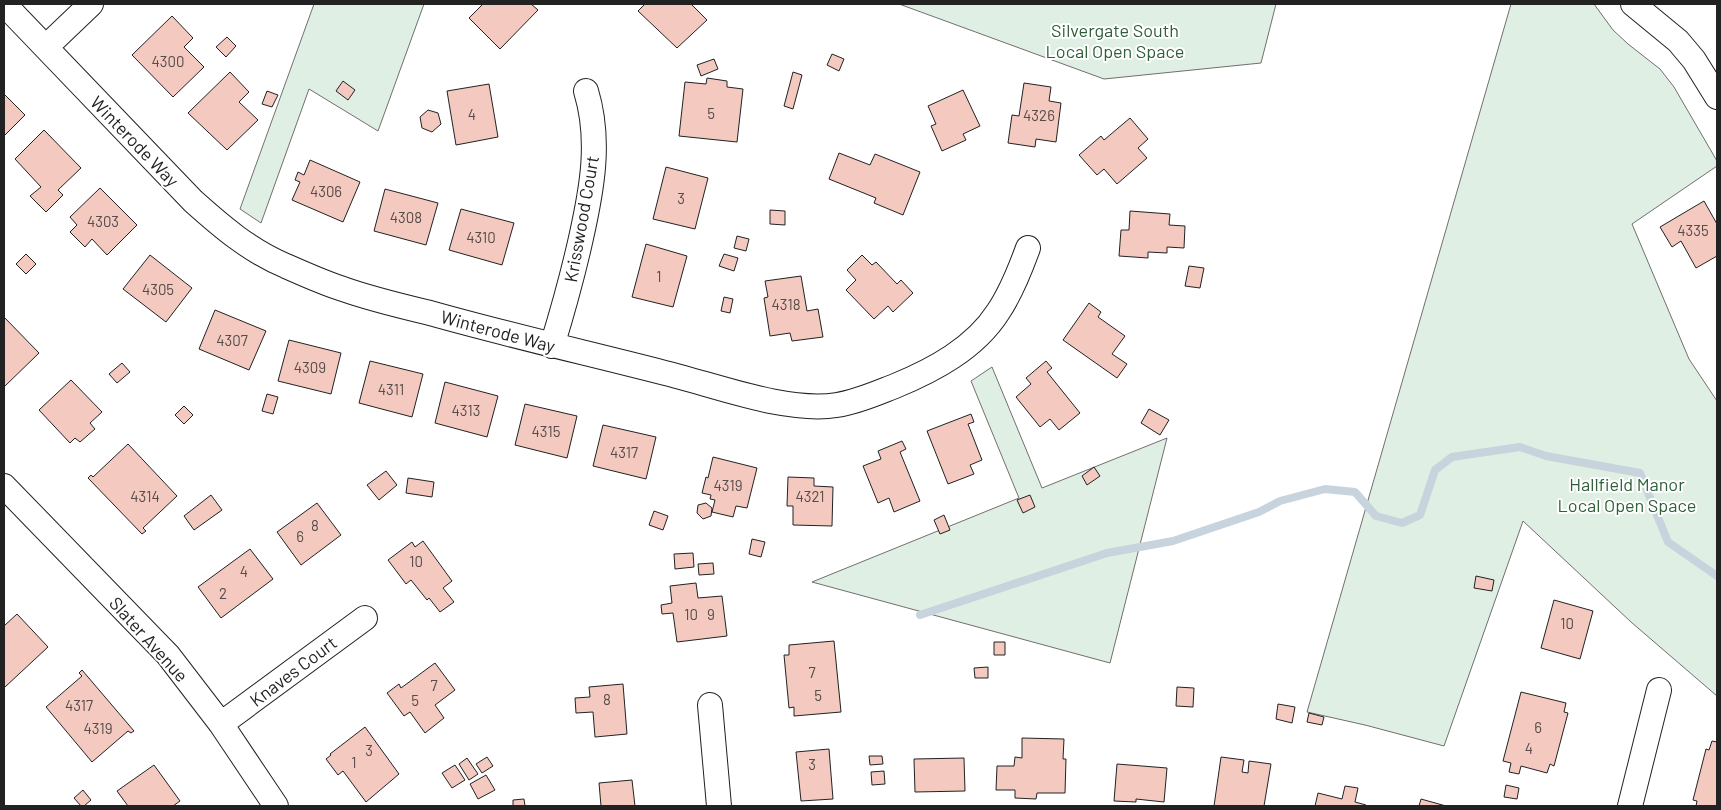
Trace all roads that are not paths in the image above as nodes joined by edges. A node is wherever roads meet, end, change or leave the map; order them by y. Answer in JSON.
{"nodes":[{"id":1,"x":4,"y":4,"type":"edge"},
{"id":2,"x":91,"y":4,"type":"edge"},
{"id":3,"x":1633,"y":4,"type":"edge"},
{"id":4,"x":46,"y":47,"type":"junction"},
{"id":5,"x":586,"y":91,"type":"dead end"},
{"id":6,"x":1717,"y":97,"type":"edge"},
{"id":7,"x":1028,"y":248,"type":"dead end"},
{"id":8,"x":552,"y":346,"type":"junction"},
{"id":9,"x":4,"y":486,"type":"edge"},
{"id":10,"x":365,"y":618,"type":"dead end"},
{"id":11,"x":1659,"y":690,"type":"dead end"},
{"id":12,"x":710,"y":705,"type":"dead end"},
{"id":13,"x":221,"y":724,"type":"junction"},
{"id":14,"x":276,"y":806,"type":"edge"},
{"id":15,"x":719,"y":806,"type":"edge"},
{"id":16,"x":1630,"y":806,"type":"edge"}],
"edges":[{"from":1,"to":4,"type":"street","name":"Winterode Way"},
{"from":2,"to":4,"type":"street"},
{"from":3,"to":6,"type":"street"},
{"from":4,"to":8,"type":"street","name":"Winterode Way"},
{"from":5,"to":8,"type":"street","name":"Krisswood Court"},
{"from":7,"to":8,"type":"street","name":"Winterode Way"},
{"from":9,"to":13,"type":"street","name":"Slater Avenue"},
{"from":10,"to":13,"type":"street","name":"Knaves Court"},
{"from":11,"to":16,"type":"street"},
{"from":12,"to":15,"type":"street"},
{"from":13,"to":14,"type":"street","name":"Slater Avenue"}]}
